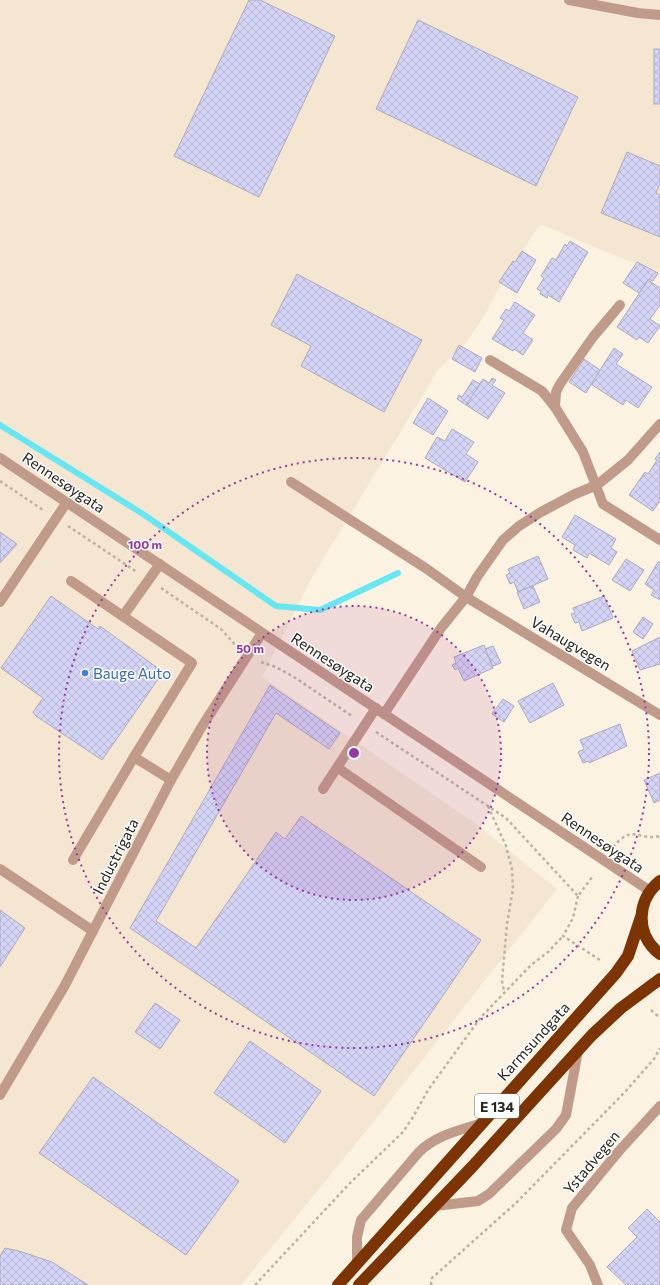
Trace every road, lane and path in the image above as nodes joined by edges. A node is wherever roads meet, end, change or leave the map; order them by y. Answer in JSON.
{"nodes":[{"id":1,"x":569,"y":0,"type":"edge"},
{"id":2,"x":660,"y":15,"type":"edge"},
{"id":3,"x":620,"y":305,"type":"dead end"},
{"id":4,"x":490,"y":360,"type":"dead end"},
{"id":5,"x":555,"y":407,"type":"junction"},
{"id":6,"x":660,"y":424,"type":"edge"},
{"id":7,"x":0,"y":458,"type":"edge"},
{"id":8,"x":0,"y":481,"type":"edge"},
{"id":9,"x":290,"y":482,"type":"dead end"},
{"id":10,"x":597,"y":485,"type":"junction"},
{"id":11,"x":67,"y":502,"type":"junction"},
{"id":12,"x":56,"y":518,"type":"junction"},
{"id":13,"x":660,"y":540,"type":"edge"},
{"id":14,"x":160,"y":564,"type":"junction"},
{"id":15,"x":148,"y":580,"type":"junction"},
{"id":16,"x":71,"y":581,"type":"dead end"},
{"id":17,"x":466,"y":597,"type":"junction"},
{"id":18,"x":0,"y":602,"type":"edge"},
{"id":19,"x":123,"y":616,"type":"junction"},
{"id":20,"x":262,"y":633,"type":"junction"},
{"id":21,"x":246,"y":657,"type":"junction"},
{"id":22,"x":380,"y":711,"type":"junction"},
{"id":23,"x":660,"y":715,"type":"edge"},
{"id":24,"x":365,"y":725,"type":"junction"},
{"id":25,"x":134,"y":757,"type":"junction"},
{"id":26,"x":338,"y":768,"type":"junction"},
{"id":27,"x":171,"y":780,"type":"junction"},
{"id":28,"x":323,"y":789,"type":"dead end"},
{"id":29,"x":488,"y":806,"type":"junction"},
{"id":30,"x":660,"y":836,"type":"edge"},
{"id":31,"x":613,"y":847,"type":"dead end"},
{"id":32,"x":73,"y":860,"type":"dead end"},
{"id":33,"x":481,"y":868,"type":"dead end"},
{"id":34,"x":0,"y":869,"type":"edge"},
{"id":35,"x":593,"y":876,"type":"dead end"},
{"id":36,"x":660,"y":881,"type":"edge"},
{"id":37,"x":650,"y":891,"type":"junction"},
{"id":38,"x":578,"y":896,"type":"junction"},
{"id":39,"x":641,"y":917,"type":"junction"},
{"id":40,"x":93,"y":931,"type":"junction"},
{"id":41,"x":563,"y":936,"type":"junction"},
{"id":42,"x":660,"y":954,"type":"edge"},
{"id":43,"x":600,"y":960,"type":"dead end"},
{"id":44,"x":660,"y":979,"type":"edge"},
{"id":45,"x":504,"y":991,"type":"junction"},
{"id":46,"x":651,"y":1010,"type":"dead end"},
{"id":47,"x":660,"y":1018,"type":"edge"},
{"id":48,"x":660,"y":1048,"type":"edge"},
{"id":49,"x":578,"y":1051,"type":"junction"},
{"id":50,"x":0,"y":1095,"type":"edge"},
{"id":51,"x":660,"y":1106,"type":"edge"},
{"id":52,"x":482,"y":1123,"type":"junction"},
{"id":53,"x":435,"y":1206,"type":"junction"},
{"id":54,"x":357,"y":1264,"type":"junction"},
{"id":55,"x":255,"y":1285,"type":"edge"},
{"id":56,"x":338,"y":1285,"type":"edge"},
{"id":57,"x":359,"y":1285,"type":"edge"},
{"id":58,"x":431,"y":1285,"type":"edge"},
{"id":59,"x":598,"y":1285,"type":"edge"}],
"edges":[{"from":1,"to":2,"type":"street"},
{"from":3,"to":5,"type":"street"},
{"from":4,"to":5,"type":"street"},
{"from":5,"to":10,"type":"street"},
{"from":6,"to":10,"type":"street"},
{"from":7,"to":11,"type":"street","name":"Rennesøygata"},
{"from":8,"to":12,"type":"path"},
{"from":9,"to":17,"type":"street","name":"Vahaugvegen"},
{"from":10,"to":13,"type":"street"},
{"from":10,"to":17,"type":"street"},
{"from":11,"to":12,"type":"street"},
{"from":11,"to":14,"type":"street","name":"Rennesøygata"},
{"from":12,"to":15,"type":"path"},
{"from":12,"to":18,"type":"street"},
{"from":14,"to":15,"type":"street"},
{"from":14,"to":20,"type":"street","name":"Rennesøygata"},
{"from":15,"to":19,"type":"street"},
{"from":15,"to":21,"type":"path"},
{"from":16,"to":19,"type":"street"},
{"from":17,"to":22,"type":"street"},
{"from":17,"to":23,"type":"street","name":"Vahaugvegen"},
{"from":19,"to":25,"type":"street"},
{"from":20,"to":21,"type":"street","name":"Industrigata"},
{"from":20,"to":22,"type":"street","name":"Rennesøygata"},
{"from":21,"to":24,"type":"path"},
{"from":21,"to":27,"type":"street","name":"Industrigata"},
{"from":22,"to":24,"type":"street"},
{"from":22,"to":37,"type":"street","name":"Rennesøygata"},
{"from":24,"to":26,"type":"street"},
{"from":24,"to":29,"type":"path"},
{"from":25,"to":27,"type":"street"},
{"from":25,"to":32,"type":"street"},
{"from":26,"to":28,"type":"street"},
{"from":26,"to":33,"type":"street"},
{"from":27,"to":40,"type":"street","name":"Industrigata"},
{"from":29,"to":38,"type":"path"},
{"from":29,"to":45,"type":"path"},
{"from":30,"to":31,"type":"path"},
{"from":34,"to":40,"type":"street"},
{"from":35,"to":38,"type":"path"},
{"from":36,"to":37,"type":"highway","number":"E 134"},
{"from":37,"to":39,"type":"highway","number":"E 134"},
{"from":38,"to":41,"type":"path"},
{"from":39,"to":42,"type":"highway","number":"E 134"},
{"from":39,"to":52,"type":"highway","name":"Karmsundgata","number":"E 134"},
{"from":40,"to":50,"type":"street","name":"Industrigata"},
{"from":41,"to":43,"type":"path"},
{"from":41,"to":45,"type":"path"},
{"from":44,"to":49,"type":"highway","number":"E 134"},
{"from":45,"to":55,"type":"path"},
{"from":46,"to":47,"type":"path"},
{"from":48,"to":58,"type":"path"},
{"from":49,"to":53,"type":"highway","number":"E 134"},
{"from":49,"to":53,"type":"street"},
{"from":51,"to":59,"type":"street","name":"Ystadvegen"},
{"from":52,"to":54,"type":"highway","name":"Karmsundgata","number":"E 134"},
{"from":52,"to":54,"type":"street"},
{"from":53,"to":57,"type":"highway","number":"E 134"},
{"from":54,"to":56,"type":"highway","name":"Karmsundgata","number":"E 134"}]}
